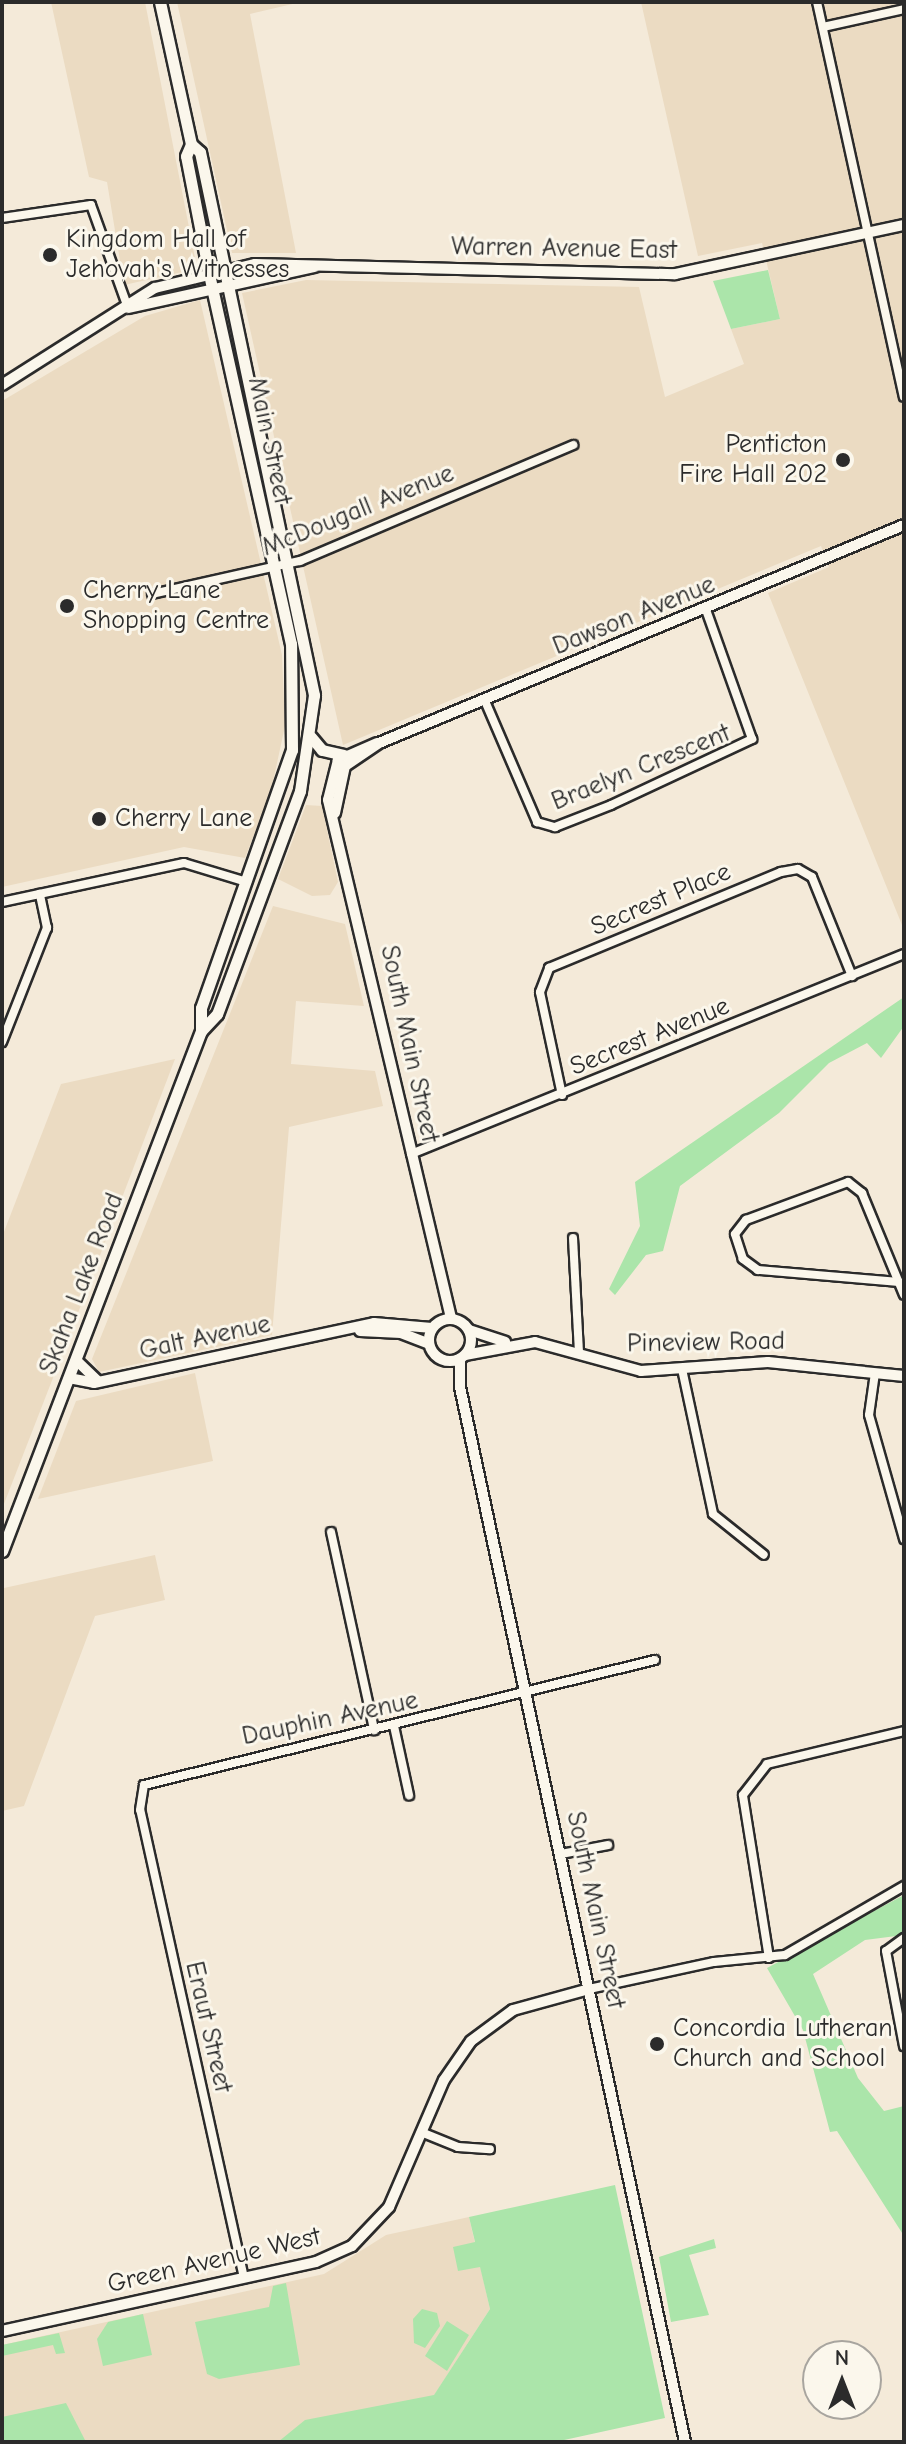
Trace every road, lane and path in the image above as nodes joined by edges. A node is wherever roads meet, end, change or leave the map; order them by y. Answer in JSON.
{"nodes":[{"id":1,"x":160,"y":2,"type":"edge"},
{"id":2,"x":817,"y":2,"type":"edge"},
{"id":3,"x":904,"y":9,"type":"edge"},
{"id":4,"x":823,"y":27,"type":"junction"},
{"id":5,"x":191,"y":144,"type":"junction"},
{"id":6,"x":2,"y":218,"type":"edge"},
{"id":7,"x":904,"y":225,"type":"edge"},
{"id":8,"x":868,"y":233,"type":"junction"},
{"id":9,"x":227,"y":277,"type":"junction"},
{"id":10,"x":210,"y":280,"type":"junction"},
{"id":11,"x":128,"y":308,"type":"junction"},
{"id":12,"x":2,"y":385,"type":"edge"},
{"id":13,"x":904,"y":397,"type":"edge"},
{"id":14,"x":573,"y":445,"type":"dead end"},
{"id":15,"x":904,"y":525,"type":"edge"},
{"id":16,"x":290,"y":563,"type":"junction"},
{"id":17,"x":274,"y":568,"type":"junction"},
{"id":18,"x":152,"y":594,"type":"dead end"},
{"id":19,"x":706,"y":610,"type":"junction"},
{"id":20,"x":485,"y":701,"type":"junction"},
{"id":21,"x":311,"y":737,"type":"junction"},
{"id":22,"x":292,"y":750,"type":"joint"},
{"id":23,"x":342,"y":761,"type":"junction"},
{"id":24,"x":247,"y":882,"type":"junction"},
{"id":25,"x":263,"y":889,"type":"junction"},
{"id":26,"x":40,"y":894,"type":"junction"},
{"id":27,"x":2,"y":902,"type":"edge"},
{"id":28,"x":904,"y":954,"type":"edge"},
{"id":29,"x":852,"y":976,"type":"junction"},
{"id":30,"x":201,"y":1031,"type":"junction"},
{"id":31,"x":2,"y":1042,"type":"edge"},
{"id":32,"x":562,"y":1095,"type":"junction"},
{"id":33,"x":411,"y":1154,"type":"junction"},
{"id":34,"x":573,"y":1238,"type":"dead end"},
{"id":35,"x":899,"y":1282,"type":"junction"},
{"id":36,"x":439,"y":1285,"type":"junction"},
{"id":37,"x":904,"y":1295,"type":"edge"},
{"id":38,"x":451,"y":1318,"type":"junction"},
{"id":39,"x":434,"y":1326,"type":"junction"},
{"id":40,"x":350,"y":1330,"type":"junction"},
{"id":41,"x":469,"y":1330,"type":"junction"},
{"id":42,"x":511,"y":1343,"type":"junction"},
{"id":43,"x":429,"y":1344,"type":"junction"},
{"id":44,"x":579,"y":1352,"type":"junction"},
{"id":45,"x":462,"y":1357,"type":"junction"},
{"id":46,"x":76,"y":1360,"type":"junction"},
{"id":47,"x":444,"y":1360,"type":"junction"},
{"id":48,"x":682,"y":1369,"type":"junction"},
{"id":49,"x":875,"y":1373,"type":"junction"},
{"id":50,"x":904,"y":1376,"type":"edge"},
{"id":51,"x":69,"y":1378,"type":"junction"},
{"id":52,"x":100,"y":1382,"type":"junction"},
{"id":53,"x":460,"y":1387,"type":"junction"},
{"id":54,"x":331,"y":1532,"type":"dead end"},
{"id":55,"x":904,"y":1539,"type":"edge"},
{"id":56,"x":2,"y":1551,"type":"edge"},
{"id":57,"x":764,"y":1555,"type":"dead end"},
{"id":58,"x":655,"y":1660,"type":"dead end"},
{"id":59,"x":526,"y":1695,"type":"junction"},
{"id":60,"x":394,"y":1726,"type":"junction"},
{"id":61,"x":374,"y":1730,"type":"junction"},
{"id":62,"x":904,"y":1731,"type":"edge"},
{"id":63,"x":144,"y":1785,"type":"joint"},
{"id":64,"x":409,"y":1795,"type":"dead end"},
{"id":65,"x":608,"y":1845,"type":"dead end"},
{"id":66,"x":561,"y":1854,"type":"junction"},
{"id":67,"x":904,"y":1886,"type":"edge"},
{"id":68,"x":904,"y":1938,"type":"edge"},
{"id":69,"x":769,"y":1958,"type":"junction"},
{"id":70,"x":589,"y":1989,"type":"junction"},
{"id":71,"x":904,"y":2046,"type":"edge"},
{"id":72,"x":421,"y":2132,"type":"junction"},
{"id":73,"x":490,"y":2149,"type":"dead end"},
{"id":74,"x":244,"y":2278,"type":"junction"},
{"id":75,"x":2,"y":2331,"type":"edge"},
{"id":76,"x":685,"y":2442,"type":"edge"}],
"edges":[{"from":1,"to":5,"type":"main road","name":"Main Street"},
{"from":2,"to":4,"type":"street"},
{"from":3,"to":4,"type":"street"},
{"from":4,"to":8,"type":"street"},
{"from":5,"to":9,"type":"main road","name":"Main Street"},
{"from":5,"to":10,"type":"main road","name":"Main Street"},
{"from":6,"to":11,"type":"street"},
{"from":7,"to":8,"type":"street","name":"Warren Avenue East"},
{"from":8,"to":9,"type":"street","name":"Warren Avenue East"},
{"from":8,"to":13,"type":"street"},
{"from":9,"to":10,"type":"street","name":"Warren Avenue East"},
{"from":9,"to":16,"type":"main road","name":"Main Street"},
{"from":10,"to":11,"type":"street","name":"Warren Avenue East"},
{"from":10,"to":17,"type":"main road","name":"Main Street"},
{"from":11,"to":12,"type":"street","name":"Warren Avenue East"},
{"from":14,"to":16,"type":"street","name":"McDougall Avenue"},
{"from":15,"to":19,"type":"street","name":"Dawson Avenue"},
{"from":16,"to":17,"type":"street","name":"McDougall Avenue"},
{"from":16,"to":21,"type":"main road","name":"Main Street"},
{"from":17,"to":18,"type":"street","name":"McDougall Avenue"},
{"from":17,"to":22,"type":"main road","name":"Main Street"},
{"from":19,"to":20,"type":"street","name":"Dawson Avenue"},
{"from":19,"to":20,"type":"street","name":"Braelyn Crescent"},
{"from":20,"to":23,"type":"street","name":"Dawson Avenue"},
{"from":21,"to":23,"type":"main road"},
{"from":21,"to":25,"type":"main road","name":"Skaha Lake Road"},
{"from":22,"to":24,"type":"main road","name":"Skaha Lake Road"},
{"from":23,"to":33,"type":"street","name":"South Main Street"},
{"from":24,"to":25,"type":"street"},
{"from":24,"to":26,"type":"street"},
{"from":24,"to":30,"type":"main road","name":"Skaha Lake Road"},
{"from":25,"to":30,"type":"main road","name":"Skaha Lake Road"},
{"from":26,"to":27,"type":"street"},
{"from":26,"to":31,"type":"street"},
{"from":28,"to":29,"type":"street","name":"Secrest Avenue"},
{"from":29,"to":32,"type":"street","name":"Secrest Avenue"},
{"from":29,"to":32,"type":"street","name":"Secrest Place"},
{"from":30,"to":46,"type":"main road","name":"Skaha Lake Road"},
{"from":32,"to":33,"type":"street","name":"Secrest Avenue"},
{"from":33,"to":36,"type":"street","name":"South Main Street"},
{"from":34,"to":44,"type":"street"},
{"from":35,"to":35,"type":"street"},
{"from":35,"to":37,"type":"street"},
{"from":36,"to":38,"type":"street","name":"South Main Street"},
{"from":36,"to":39,"type":"street","name":"South Main Street"},
{"from":38,"to":39,"type":"street"},
{"from":38,"to":41,"type":"street"},
{"from":39,"to":40,"type":"street","name":"Galt Avenue"},
{"from":39,"to":43,"type":"street"},
{"from":40,"to":43,"type":"street","name":"Galt Avenue"},
{"from":40,"to":52,"type":"street","name":"Galt Avenue"},
{"from":41,"to":42,"type":"street","name":"Pineview Road"},
{"from":41,"to":45,"type":"street"},
{"from":42,"to":44,"type":"street","name":"Pineview Road"},
{"from":42,"to":45,"type":"street","name":"Pineview Road"},
{"from":43,"to":47,"type":"street"},
{"from":44,"to":48,"type":"street","name":"Pineview Road"},
{"from":45,"to":47,"type":"street"},
{"from":45,"to":53,"type":"street","name":"South Main Street"},
{"from":46,"to":51,"type":"main road","name":"Skaha Lake Road"},
{"from":46,"to":52,"type":"street"},
{"from":47,"to":53,"type":"street","name":"South Main Street"},
{"from":48,"to":49,"type":"street","name":"Pineview Road"},
{"from":48,"to":57,"type":"street"},
{"from":49,"to":50,"type":"street","name":"Pineview Road"},
{"from":49,"to":55,"type":"street"},
{"from":51,"to":52,"type":"street","name":"Galt Avenue"},
{"from":51,"to":56,"type":"main road","name":"Skaha Lake Road"},
{"from":53,"to":59,"type":"street","name":"South Main Street"},
{"from":54,"to":61,"type":"street"},
{"from":58,"to":59,"type":"street","name":"Dauphin Avenue"},
{"from":59,"to":60,"type":"street","name":"Dauphin Avenue"},
{"from":59,"to":66,"type":"street","name":"South Main Street"},
{"from":60,"to":61,"type":"street","name":"Dauphin Avenue"},
{"from":60,"to":64,"type":"street"},
{"from":61,"to":63,"type":"street","name":"Dauphin Avenue"},
{"from":62,"to":69,"type":"street"},
{"from":63,"to":74,"type":"street","name":"Eraut Street"},
{"from":65,"to":66,"type":"street"},
{"from":66,"to":70,"type":"street","name":"South Main Street"},
{"from":67,"to":69,"type":"street"},
{"from":68,"to":71,"type":"street"},
{"from":69,"to":70,"type":"street"},
{"from":70,"to":72,"type":"street","name":"Green Avenue West"},
{"from":70,"to":76,"type":"street","name":"South Main Street"},
{"from":72,"to":73,"type":"street"},
{"from":72,"to":74,"type":"street","name":"Green Avenue West"},
{"from":74,"to":75,"type":"street","name":"Green Avenue West"}]}
